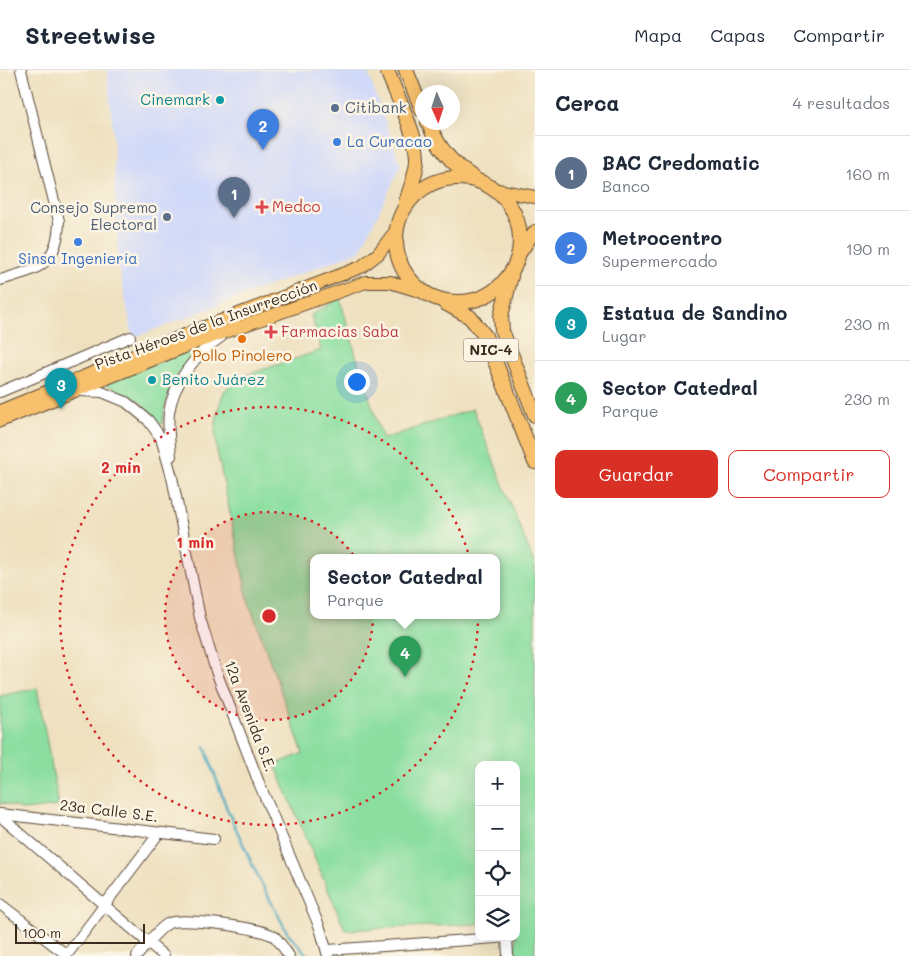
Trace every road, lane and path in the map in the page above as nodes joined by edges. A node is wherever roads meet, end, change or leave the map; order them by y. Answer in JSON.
{"nodes":[{"id":1,"x":21,"y":70,"type":"edge"},
{"id":2,"x":387,"y":70,"type":"edge"},
{"id":3,"x":406,"y":70,"type":"edge"},
{"id":4,"x":415,"y":92,"type":"edge"},
{"id":5,"x":432,"y":130,"type":"edge"},
{"id":6,"x":478,"y":182,"type":"junction"},
{"id":7,"x":492,"y":188,"type":"junction"},
{"id":8,"x":535,"y":197,"type":"edge"},
{"id":9,"x":399,"y":222,"type":"junction"},
{"id":10,"x":535,"y":231,"type":"edge"},
{"id":11,"x":518,"y":258,"type":"junction"},
{"id":12,"x":0,"y":280,"type":"edge"},
{"id":13,"x":431,"y":296,"type":"junction"},
{"id":14,"x":228,"y":332,"type":"junction"},
{"id":15,"x":130,"y":337,"type":"dead end"},
{"id":16,"x":0,"y":392,"type":"edge"},
{"id":17,"x":73,"y":392,"type":"junction"},
{"id":18,"x":0,"y":411,"type":"edge"},
{"id":19,"x":535,"y":415,"type":"edge"},
{"id":20,"x":0,"y":421,"type":"edge"},
{"id":21,"x":535,"y":462,"type":"edge"},
{"id":22,"x":172,"y":477,"type":"junction"},
{"id":23,"x":0,"y":815,"type":"edge"},
{"id":24,"x":159,"y":833,"type":"junction"},
{"id":25,"x":214,"y":839,"type":"dead end"},
{"id":26,"x":0,"y":904,"type":"edge"},
{"id":27,"x":104,"y":905,"type":"junction"},
{"id":28,"x":475,"y":941,"type":"edge"},
{"id":29,"x":508,"y":941,"type":"edge"},
{"id":30,"x":148,"y":942,"type":"junction"},
{"id":31,"x":328,"y":953,"type":"edge"},
{"id":32,"x":67,"y":956,"type":"edge"},
{"id":33,"x":137,"y":956,"type":"edge"},
{"id":34,"x":164,"y":956,"type":"edge"},
{"id":35,"x":289,"y":956,"type":"edge"},
{"id":36,"x":508,"y":956,"type":"edge"}],
"edges":[{"from":1,"to":12,"type":"street"},
{"from":2,"to":9,"type":"highway","number":"NIC-4"},
{"from":3,"to":4,"type":"highway"},
{"from":5,"to":6,"type":"highway","number":"NIC-4"},
{"from":6,"to":7,"type":"highway","number":"NIC-4"},
{"from":6,"to":9,"type":"highway","number":"NIC-4"},
{"from":7,"to":8,"type":"main road"},
{"from":7,"to":11,"type":"highway","number":"NIC-4"},
{"from":9,"to":13,"type":"highway","number":"NIC-4"},
{"from":9,"to":18,"type":"main road","name":"Pista Héroes de la Insurrección"},
{"from":10,"to":11,"type":"main road"},
{"from":11,"to":13,"type":"highway","number":"NIC-4"},
{"from":11,"to":19,"type":"highway","number":"NIC-4"},
{"from":13,"to":14,"type":"main road","name":"Pista Héroes de la Insurrección"},
{"from":13,"to":21,"type":"highway","number":"NIC-4"},
{"from":14,"to":17,"type":"main road","name":"Pista Héroes de la Insurrección"},
{"from":14,"to":22,"type":"street","name":"12a Avenida S.E."},
{"from":15,"to":16,"type":"street"},
{"from":17,"to":20,"type":"main road","name":"Pista Héroes de la Insurrección"},
{"from":17,"to":22,"type":"street","name":"12a Avenida S.E."},
{"from":22,"to":31,"type":"street","name":"12a Avenida S.E."},
{"from":23,"to":24,"type":"street","name":"23a Calle S.E."},
{"from":23,"to":27,"type":"street"},
{"from":24,"to":25,"type":"street","name":"23a Calle S.E."},
{"from":24,"to":27,"type":"street"},
{"from":26,"to":32,"type":"street"},
{"from":27,"to":30,"type":"street"},
{"from":27,"to":32,"type":"street"},
{"from":28,"to":31,"type":"street"},
{"from":29,"to":36,"type":"street"},
{"from":30,"to":33,"type":"street"},
{"from":30,"to":34,"type":"street"},
{"from":30,"to":35,"type":"street"}]}
